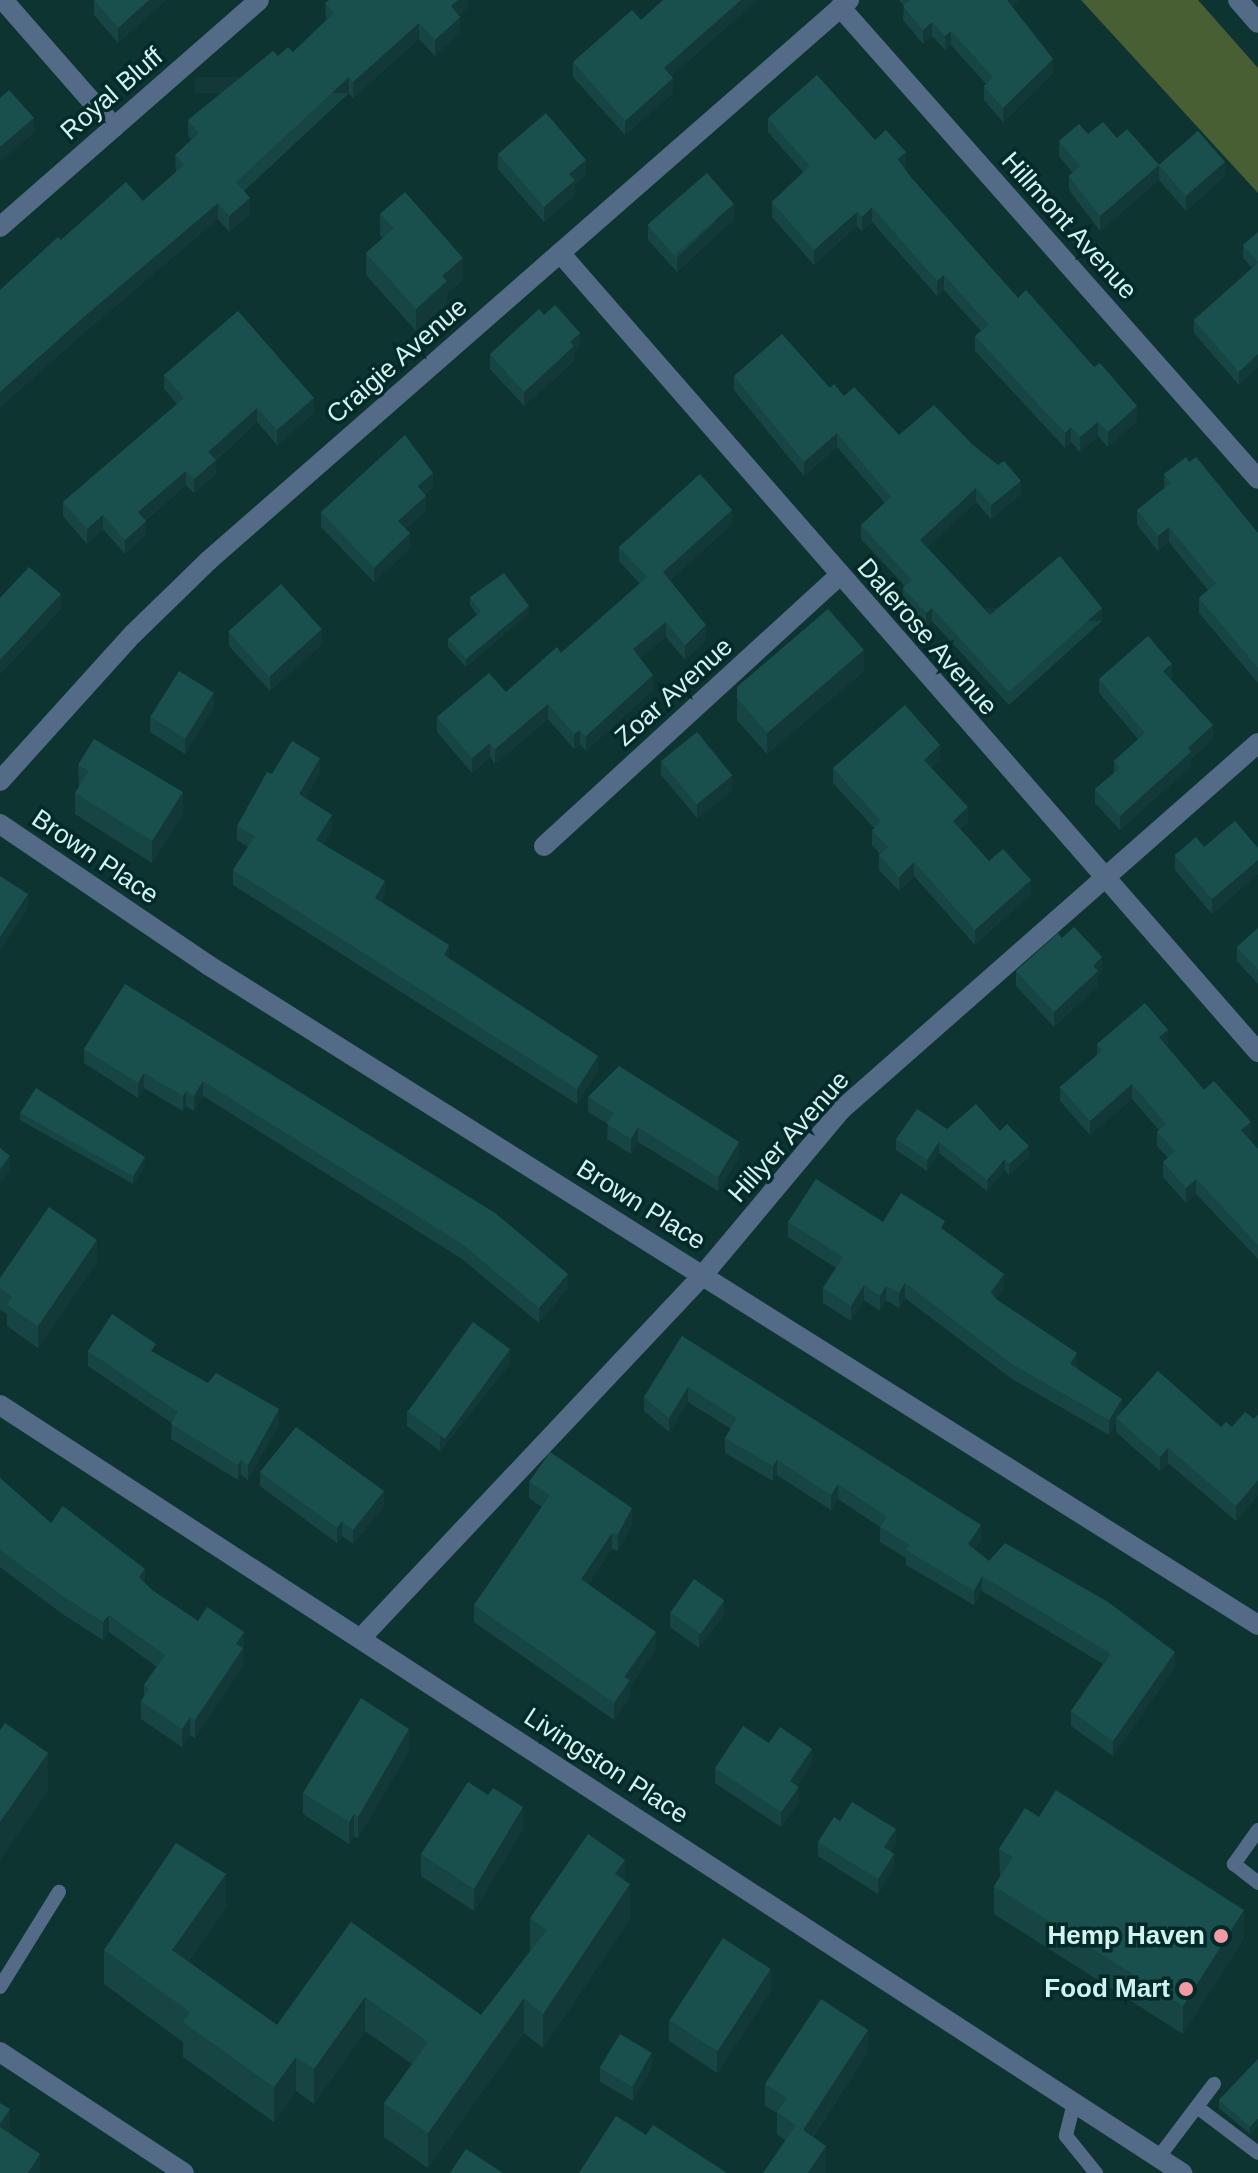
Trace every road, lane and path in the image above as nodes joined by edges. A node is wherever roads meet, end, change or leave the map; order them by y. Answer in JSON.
{"nodes":[{"id":1,"x":3,"y":0,"type":"edge"},
{"id":2,"x":259,"y":0,"type":"edge"},
{"id":3,"x":1238,"y":0,"type":"edge"},
{"id":4,"x":845,"y":4,"type":"edge"},
{"id":5,"x":1258,"y":23,"type":"edge"},
{"id":6,"x":114,"y":127,"type":"junction"},
{"id":7,"x":0,"y":227,"type":"edge"},
{"id":8,"x":560,"y":253,"type":"junction"},
{"id":9,"x":1258,"y":479,"type":"edge"},
{"id":10,"x":839,"y":576,"type":"junction"},
{"id":11,"x":1258,"y":743,"type":"edge"},
{"id":12,"x":0,"y":781,"type":"edge"},
{"id":13,"x":0,"y":824,"type":"edge"},
{"id":14,"x":544,"y":846,"type":"dead end"},
{"id":15,"x":1104,"y":878,"type":"junction"},
{"id":16,"x":1258,"y":1052,"type":"edge"},
{"id":17,"x":703,"y":1275,"type":"junction"},
{"id":18,"x":0,"y":1405,"type":"edge"},
{"id":19,"x":1258,"y":1625,"type":"edge"},
{"id":20,"x":361,"y":1638,"type":"junction"},
{"id":21,"x":1258,"y":1830,"type":"edge"},
{"id":22,"x":1258,"y":1883,"type":"edge"},
{"id":23,"x":59,"y":1892,"type":"dead end"},
{"id":24,"x":0,"y":1987,"type":"edge"},
{"id":25,"x":0,"y":2052,"type":"edge"},
{"id":26,"x":1214,"y":2084,"type":"dead end"},
{"id":27,"x":1074,"y":2103,"type":"junction"},
{"id":28,"x":1197,"y":2107,"type":"junction"},
{"id":29,"x":1258,"y":2153,"type":"edge"},
{"id":30,"x":1158,"y":2158,"type":"junction"},
{"id":31,"x":155,"y":2165,"type":"edge"},
{"id":32,"x":184,"y":2173,"type":"edge"},
{"id":33,"x":1096,"y":2173,"type":"edge"},
{"id":34,"x":1182,"y":2173,"type":"edge"}],
"edges":[{"from":1,"to":6,"type":"street"},
{"from":2,"to":6,"type":"street","name":"Royal Bluff"},
{"from":3,"to":5,"type":"street"},
{"from":4,"to":8,"type":"street","name":"Craigie Avenue"},
{"from":4,"to":9,"type":"street","name":"Hillmont Avenue"},
{"from":6,"to":7,"type":"street","name":"Royal Bluff"},
{"from":8,"to":10,"type":"street","name":"Dalerose Avenue"},
{"from":8,"to":12,"type":"street","name":"Craigie Avenue"},
{"from":10,"to":14,"type":"street","name":"Zoar Avenue"},
{"from":10,"to":15,"type":"street","name":"Dalerose Avenue"},
{"from":11,"to":15,"type":"street","name":"Hillyer Avenue"},
{"from":13,"to":17,"type":"street","name":"Brown Place"},
{"from":15,"to":16,"type":"street","name":"Dalerose Avenue"},
{"from":15,"to":17,"type":"street","name":"Hillyer Avenue"},
{"from":17,"to":19,"type":"street","name":"Brown Place"},
{"from":17,"to":20,"type":"street","name":"Hillyer Avenue"},
{"from":18,"to":20,"type":"street","name":"Livingston Place"},
{"from":20,"to":27,"type":"street","name":"Livingston Place"},
{"from":21,"to":22,"type":"lane"},
{"from":23,"to":24,"type":"lane"},
{"from":25,"to":31,"type":"street"},
{"from":26,"to":28,"type":"lane"},
{"from":27,"to":30,"type":"street","name":"Livingston Place"},
{"from":27,"to":33,"type":"lane"},
{"from":28,"to":29,"type":"lane"},
{"from":28,"to":30,"type":"lane"},
{"from":30,"to":34,"type":"street","name":"Livingston Place"},
{"from":31,"to":32,"type":"street"}]}
